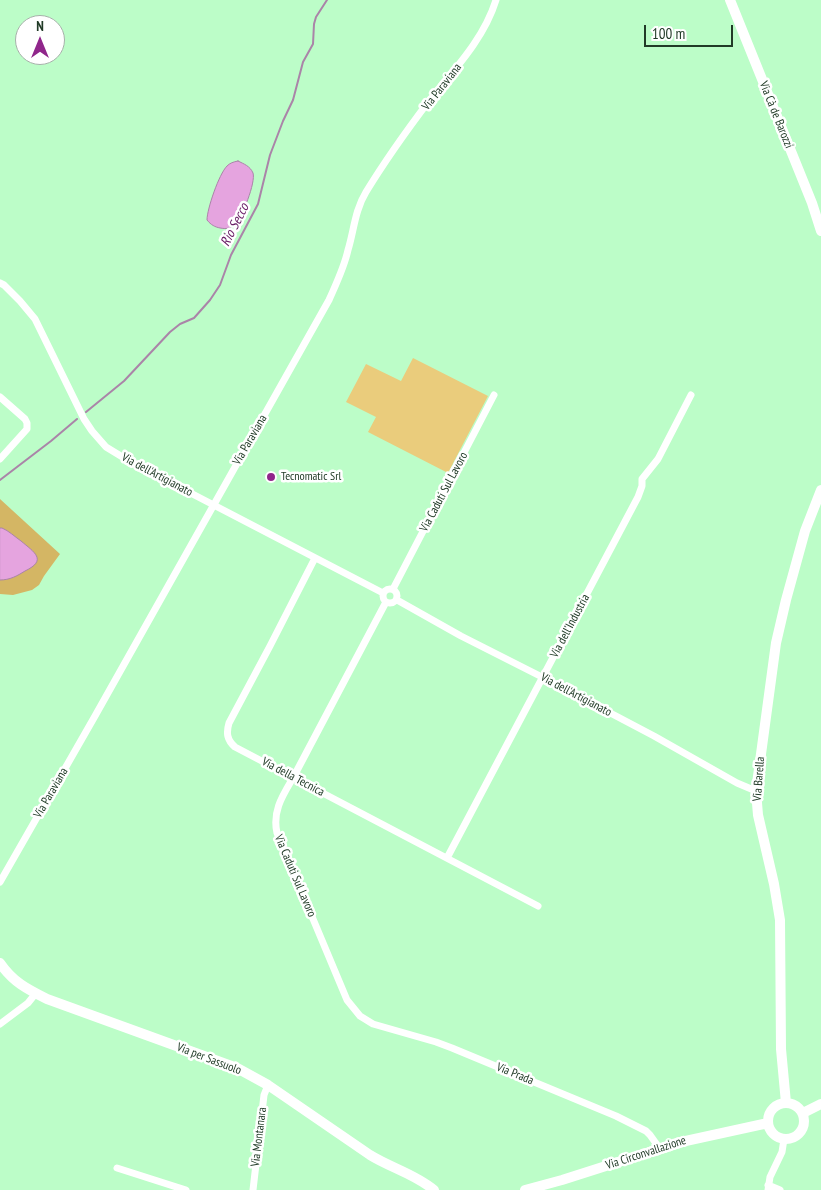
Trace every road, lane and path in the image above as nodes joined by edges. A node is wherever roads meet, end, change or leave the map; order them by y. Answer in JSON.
{"nodes":[{"id":1,"x":496,"y":0,"type":"edge"},
{"id":2,"x":730,"y":0,"type":"edge"},
{"id":3,"x":821,"y":231,"type":"edge"},
{"id":4,"x":0,"y":283,"type":"edge"},
{"id":5,"x":494,"y":395,"type":"dead end"},
{"id":6,"x":691,"y":395,"type":"dead end"},
{"id":7,"x":0,"y":397,"type":"edge"},
{"id":8,"x":0,"y":459,"type":"edge"},
{"id":9,"x":821,"y":490,"type":"edge"},
{"id":10,"x":213,"y":505,"type":"junction"},
{"id":11,"x":315,"y":558,"type":"junction"},
{"id":12,"x":393,"y":589,"type":"junction"},
{"id":13,"x":383,"y":593,"type":"junction"},
{"id":14,"x":396,"y":600,"type":"junction"},
{"id":15,"x":386,"y":602,"type":"junction"},
{"id":16,"x":542,"y":677,"type":"junction"},
{"id":17,"x":294,"y":778,"type":"junction"},
{"id":18,"x":756,"y":791,"type":"junction"},
{"id":19,"x":447,"y":858,"type":"junction"},
{"id":20,"x":0,"y":882,"type":"edge"},
{"id":21,"x":538,"y":906,"type":"dead end"},
{"id":22,"x":0,"y":963,"type":"edge"},
{"id":23,"x":36,"y":993,"type":"junction"},
{"id":24,"x":360,"y":1016,"type":"joint"},
{"id":25,"x":0,"y":1024,"type":"edge"},
{"id":26,"x":268,"y":1085,"type":"junction"},
{"id":27,"x":786,"y":1103,"type":"junction"},
{"id":28,"x":821,"y":1104,"type":"edge"},
{"id":29,"x":803,"y":1113,"type":"junction"},
{"id":30,"x":768,"y":1123,"type":"junction"},
{"id":31,"x":784,"y":1139,"type":"junction"},
{"id":32,"x":660,"y":1149,"type":"junction"},
{"id":33,"x":116,"y":1168,"type":"dead end"},
{"id":34,"x":768,"y":1188,"type":"edge"},
{"id":35,"x":186,"y":1190,"type":"edge"},
{"id":36,"x":253,"y":1190,"type":"edge"},
{"id":37,"x":434,"y":1190,"type":"edge"},
{"id":38,"x":525,"y":1190,"type":"edge"},
{"id":39,"x":780,"y":1190,"type":"edge"}],
"edges":[{"from":1,"to":10,"type":"street","name":"Via Paraviana"},
{"from":2,"to":3,"type":"main road","name":"Via Cà de Barozzi"},
{"from":4,"to":10,"type":"street","name":"Via dell'Artigianato"},
{"from":5,"to":12,"type":"street","name":"Via Caduti Sul Lavoro"},
{"from":6,"to":16,"type":"street","name":"Via dell’Industria"},
{"from":7,"to":8,"type":"street"},
{"from":9,"to":18,"type":"main road","name":"Via Barella"},
{"from":10,"to":11,"type":"street","name":"Via dell'Artigianato"},
{"from":10,"to":20,"type":"street","name":"Via Paraviana"},
{"from":11,"to":13,"type":"street","name":"Via dell'Artigianato"},
{"from":11,"to":17,"type":"street","name":"Via della Tecnica"},
{"from":12,"to":13,"type":"street"},
{"from":12,"to":14,"type":"street"},
{"from":13,"to":15,"type":"street"},
{"from":14,"to":15,"type":"street"},
{"from":14,"to":16,"type":"street","name":"Via dell'Artigianato"},
{"from":15,"to":17,"type":"street","name":"Via Caduti Sul Lavoro"},
{"from":16,"to":18,"type":"street","name":"Via dell'Artigianato"},
{"from":16,"to":19,"type":"street","name":"Via dell’Industria"},
{"from":17,"to":19,"type":"street","name":"Via della Tecnica"},
{"from":17,"to":24,"type":"street","name":"Via Caduti Sul Lavoro"},
{"from":18,"to":27,"type":"main road","name":"Via Barella"},
{"from":19,"to":21,"type":"street","name":"Via della Tecnica"},
{"from":22,"to":23,"type":"main road","name":"Via per Sassuolo"},
{"from":23,"to":25,"type":"street"},
{"from":23,"to":26,"type":"main road","name":"Via per Sassuolo"},
{"from":24,"to":32,"type":"street","name":"Via Prada"},
{"from":26,"to":36,"type":"street","name":"Via Montanara"},
{"from":26,"to":37,"type":"main road","name":"Via per Sassuolo"},
{"from":27,"to":29,"type":"main road"},
{"from":27,"to":30,"type":"main road"},
{"from":28,"to":29,"type":"main road"},
{"from":29,"to":31,"type":"main road"},
{"from":30,"to":31,"type":"main road"},
{"from":30,"to":32,"type":"main road","name":"Via Circonvallazione"},
{"from":31,"to":34,"type":"street"},
{"from":32,"to":38,"type":"main road","name":"Via Circonvallazione"},
{"from":33,"to":35,"type":"street"},
{"from":34,"to":39,"type":"street"}]}
